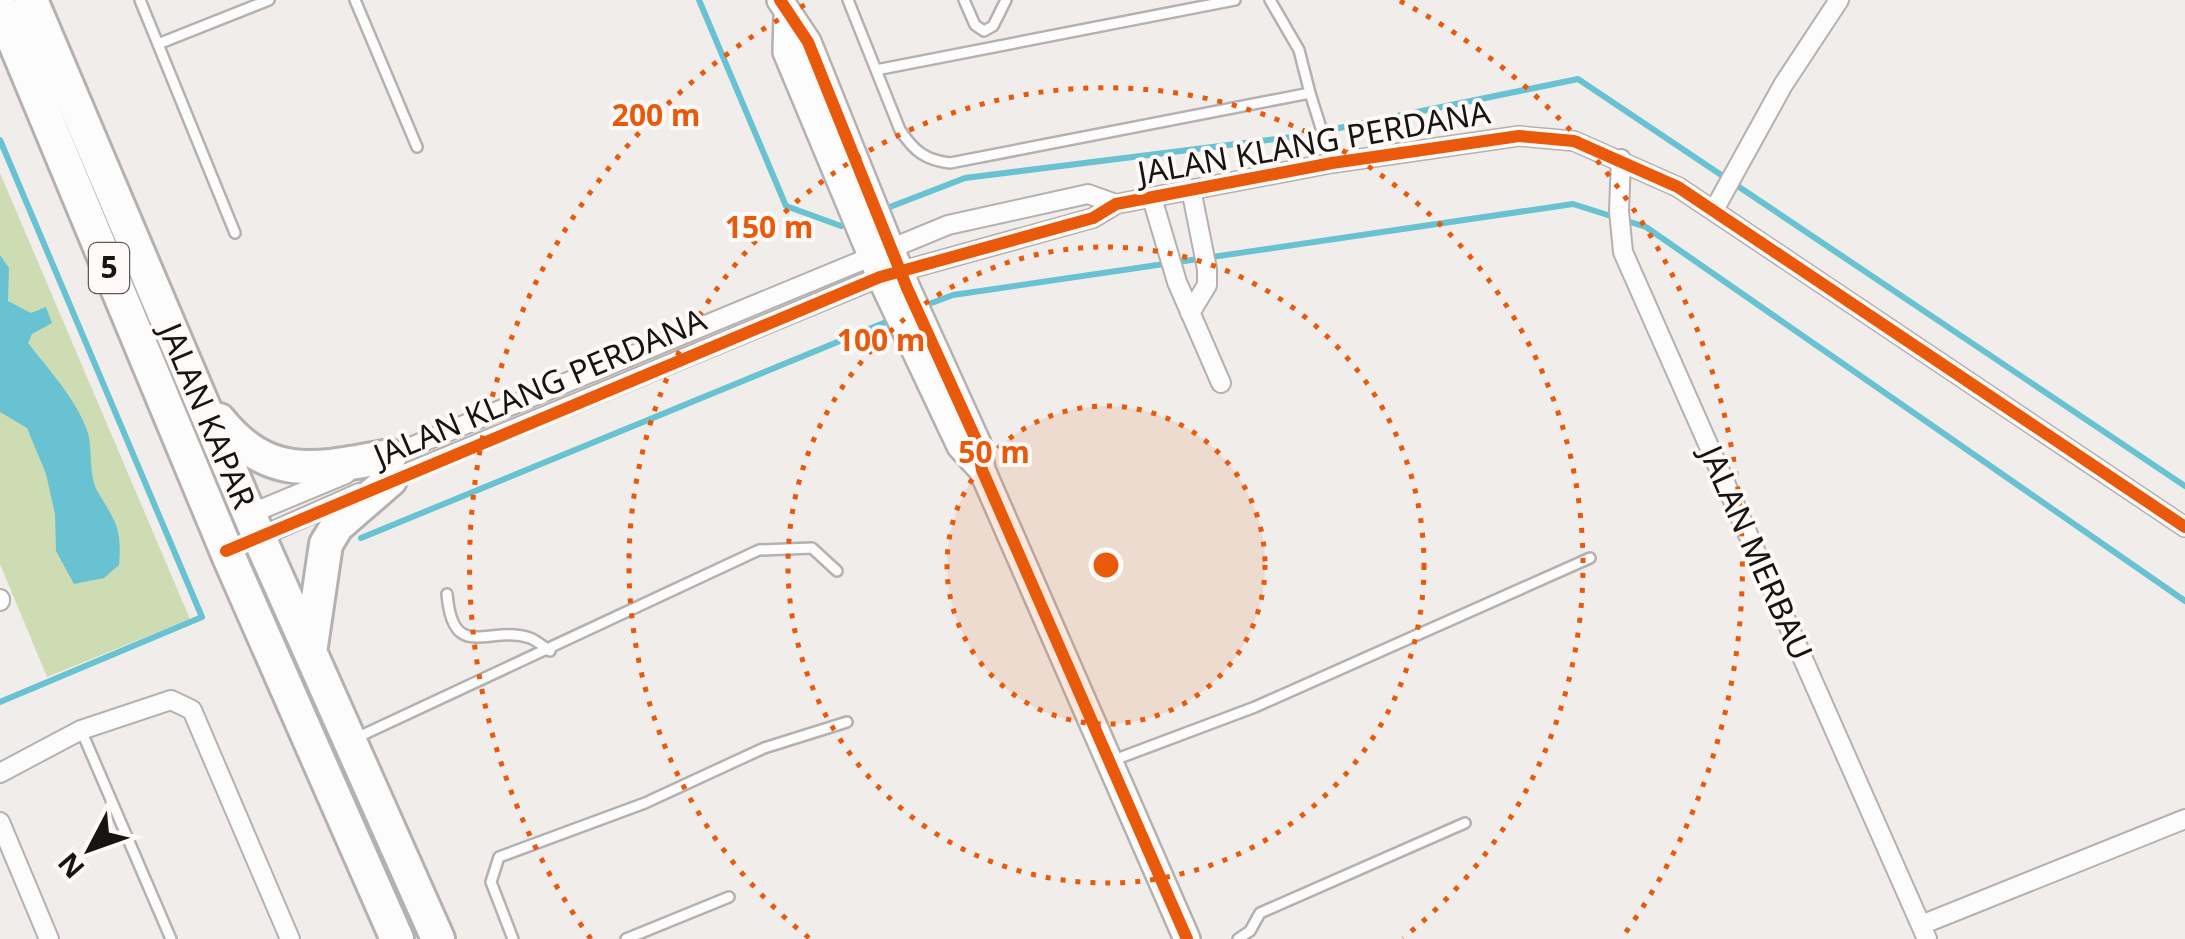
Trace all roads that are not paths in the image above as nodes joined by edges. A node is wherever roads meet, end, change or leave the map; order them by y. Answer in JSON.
{"nodes":[{"id":1,"x":31,"y":0,"type":"edge"},
{"id":2,"x":140,"y":0,"type":"edge"},
{"id":3,"x":268,"y":0,"type":"edge"},
{"id":4,"x":355,"y":0,"type":"edge"},
{"id":5,"x":848,"y":0,"type":"edge"},
{"id":6,"x":964,"y":0,"type":"edge"},
{"id":7,"x":1006,"y":0,"type":"edge"},
{"id":8,"x":1235,"y":0,"type":"edge"},
{"id":9,"x":1270,"y":0,"type":"edge"},
{"id":10,"x":1839,"y":0,"type":"edge"},
{"id":11,"x":1183,"y":5,"type":"edge"},
{"id":12,"x":0,"y":7,"type":"edge"},
{"id":13,"x":784,"y":8,"type":"edge"},
{"id":14,"x":984,"y":31,"type":"junction"},
{"id":15,"x":158,"y":44,"type":"junction"},
{"id":16,"x":987,"y":47,"type":"junction"},
{"id":17,"x":876,"y":70,"type":"junction"},
{"id":18,"x":1310,"y":93,"type":"junction"},
{"id":19,"x":417,"y":147,"type":"dead end"},
{"id":20,"x":1621,"y":159,"type":"junction"},
{"id":21,"x":1332,"y":163,"type":"junction"},
{"id":22,"x":1190,"y":189,"type":"junction"},
{"id":23,"x":1152,"y":198,"type":"junction"},
{"id":24,"x":1116,"y":204,"type":"junction"},
{"id":25,"x":1714,"y":210,"type":"junction"},
{"id":26,"x":236,"y":233,"type":"dead end"},
{"id":27,"x":886,"y":262,"type":"junction"},
{"id":28,"x":1190,"y":313,"type":"junction"},
{"id":29,"x":1221,"y":382,"type":"dead end"},
{"id":30,"x":197,"y":393,"type":"junction"},
{"id":31,"x":390,"y":468,"type":"junction"},
{"id":32,"x":254,"y":526,"type":"junction"},
{"id":33,"x":2185,"y":526,"type":"edge"},
{"id":34,"x":222,"y":540,"type":"junction"},
{"id":35,"x":1590,"y":558,"type":"dead end"},
{"id":36,"x":838,"y":570,"type":"dead end"},
{"id":37,"x":446,"y":594,"type":"dead end"},
{"id":38,"x":310,"y":650,"type":"junction"},
{"id":39,"x":550,"y":650,"type":"junction"},
{"id":40,"x":847,"y":722,"type":"dead end"},
{"id":41,"x":81,"y":730,"type":"junction"},
{"id":42,"x":350,"y":742,"type":"junction"},
{"id":43,"x":1110,"y":762,"type":"junction"},
{"id":44,"x":0,"y":773,"type":"edge"},
{"id":45,"x":2185,"y":820,"type":"edge"},
{"id":46,"x":0,"y":822,"type":"edge"},
{"id":47,"x":1465,"y":823,"type":"dead end"},
{"id":48,"x":729,"y":896,"type":"dead end"},
{"id":49,"x":1924,"y":932,"type":"edge"},
{"id":50,"x":1243,"y":938,"type":"edge"},
{"id":51,"x":49,"y":939,"type":"edge"},
{"id":52,"x":171,"y":939,"type":"edge"},
{"id":53,"x":290,"y":939,"type":"edge"},
{"id":54,"x":397,"y":939,"type":"edge"},
{"id":55,"x":438,"y":939,"type":"edge"},
{"id":56,"x":513,"y":939,"type":"edge"},
{"id":57,"x":626,"y":939,"type":"edge"},
{"id":58,"x":1187,"y":939,"type":"edge"}],
"edges":[{"from":1,"to":30,"type":"highway","name":"JALAN KAPAR","number":"5"},
{"from":2,"to":15,"type":"lane"},
{"from":3,"to":15,"type":"lane"},
{"from":4,"to":19,"type":"lane"},
{"from":5,"to":17,"type":"lane"},
{"from":6,"to":14,"type":"lane"},
{"from":7,"to":14,"type":"lane"},
{"from":8,"to":11,"type":"lane"},
{"from":9,"to":18,"type":"lane"},
{"from":10,"to":25,"type":"street"},
{"from":11,"to":16,"type":"lane"},
{"from":12,"to":34,"type":"highway","name":"JALAN KAPAR","number":"5"},
{"from":13,"to":27,"type":"street"},
{"from":14,"to":16,"type":"lane"},
{"from":15,"to":26,"type":"lane"},
{"from":16,"to":17,"type":"lane"},
{"from":17,"to":18,"type":"lane"},
{"from":18,"to":21,"type":"lane"},
{"from":20,"to":21,"type":"street","name":"JALAN KLANG PERDANA"},
{"from":20,"to":25,"type":"street","name":"JALAN KLANG PERDANA"},
{"from":20,"to":49,"type":"street","name":"JALAN MERBAU"},
{"from":21,"to":22,"type":"street","name":"JALAN KLANG PERDANA"},
{"from":22,"to":23,"type":"street","name":"JALAN KLANG PERDANA"},
{"from":22,"to":28,"type":"street"},
{"from":23,"to":24,"type":"street","name":"JALAN KLANG PERDANA"},
{"from":23,"to":28,"type":"street"},
{"from":24,"to":27,"type":"street","name":"JALAN KLANG PERDANA"},
{"from":24,"to":27,"type":"street","name":"JALAN KLANG PERDANA"},
{"from":25,"to":33,"type":"street","name":"JALAN KLANG PERDANA"},
{"from":27,"to":31,"type":"street","name":"JALAN KLANG PERDANA"},
{"from":27,"to":43,"type":"street"},
{"from":28,"to":29,"type":"street"},
{"from":30,"to":31,"type":"highway"},
{"from":30,"to":32,"type":"highway","name":"JALAN KAPAR","number":"5"},
{"from":31,"to":32,"type":"street","name":"JALAN KLANG PERDANA"},
{"from":31,"to":38,"type":"highway"},
{"from":32,"to":34,"type":"street","name":"JALAN KLANG PERDANA"},
{"from":32,"to":38,"type":"highway","name":"JALAN KAPAR","number":"5"},
{"from":34,"to":54,"type":"highway","name":"JALAN KAPAR","number":"5"},
{"from":35,"to":43,"type":"lane"},
{"from":36,"to":39,"type":"lane"},
{"from":37,"to":39,"type":"lane"},
{"from":38,"to":42,"type":"highway","name":"JALAN KAPAR","number":"5"},
{"from":39,"to":42,"type":"lane"},
{"from":40,"to":56,"type":"lane"},
{"from":41,"to":44,"type":"street"},
{"from":41,"to":52,"type":"lane"},
{"from":41,"to":53,"type":"street"},
{"from":42,"to":55,"type":"highway","name":"JALAN KAPAR","number":"5"},
{"from":43,"to":58,"type":"street"},
{"from":45,"to":49,"type":"street"},
{"from":46,"to":51,"type":"street"},
{"from":47,"to":50,"type":"lane"},
{"from":48,"to":57,"type":"lane"}]}
